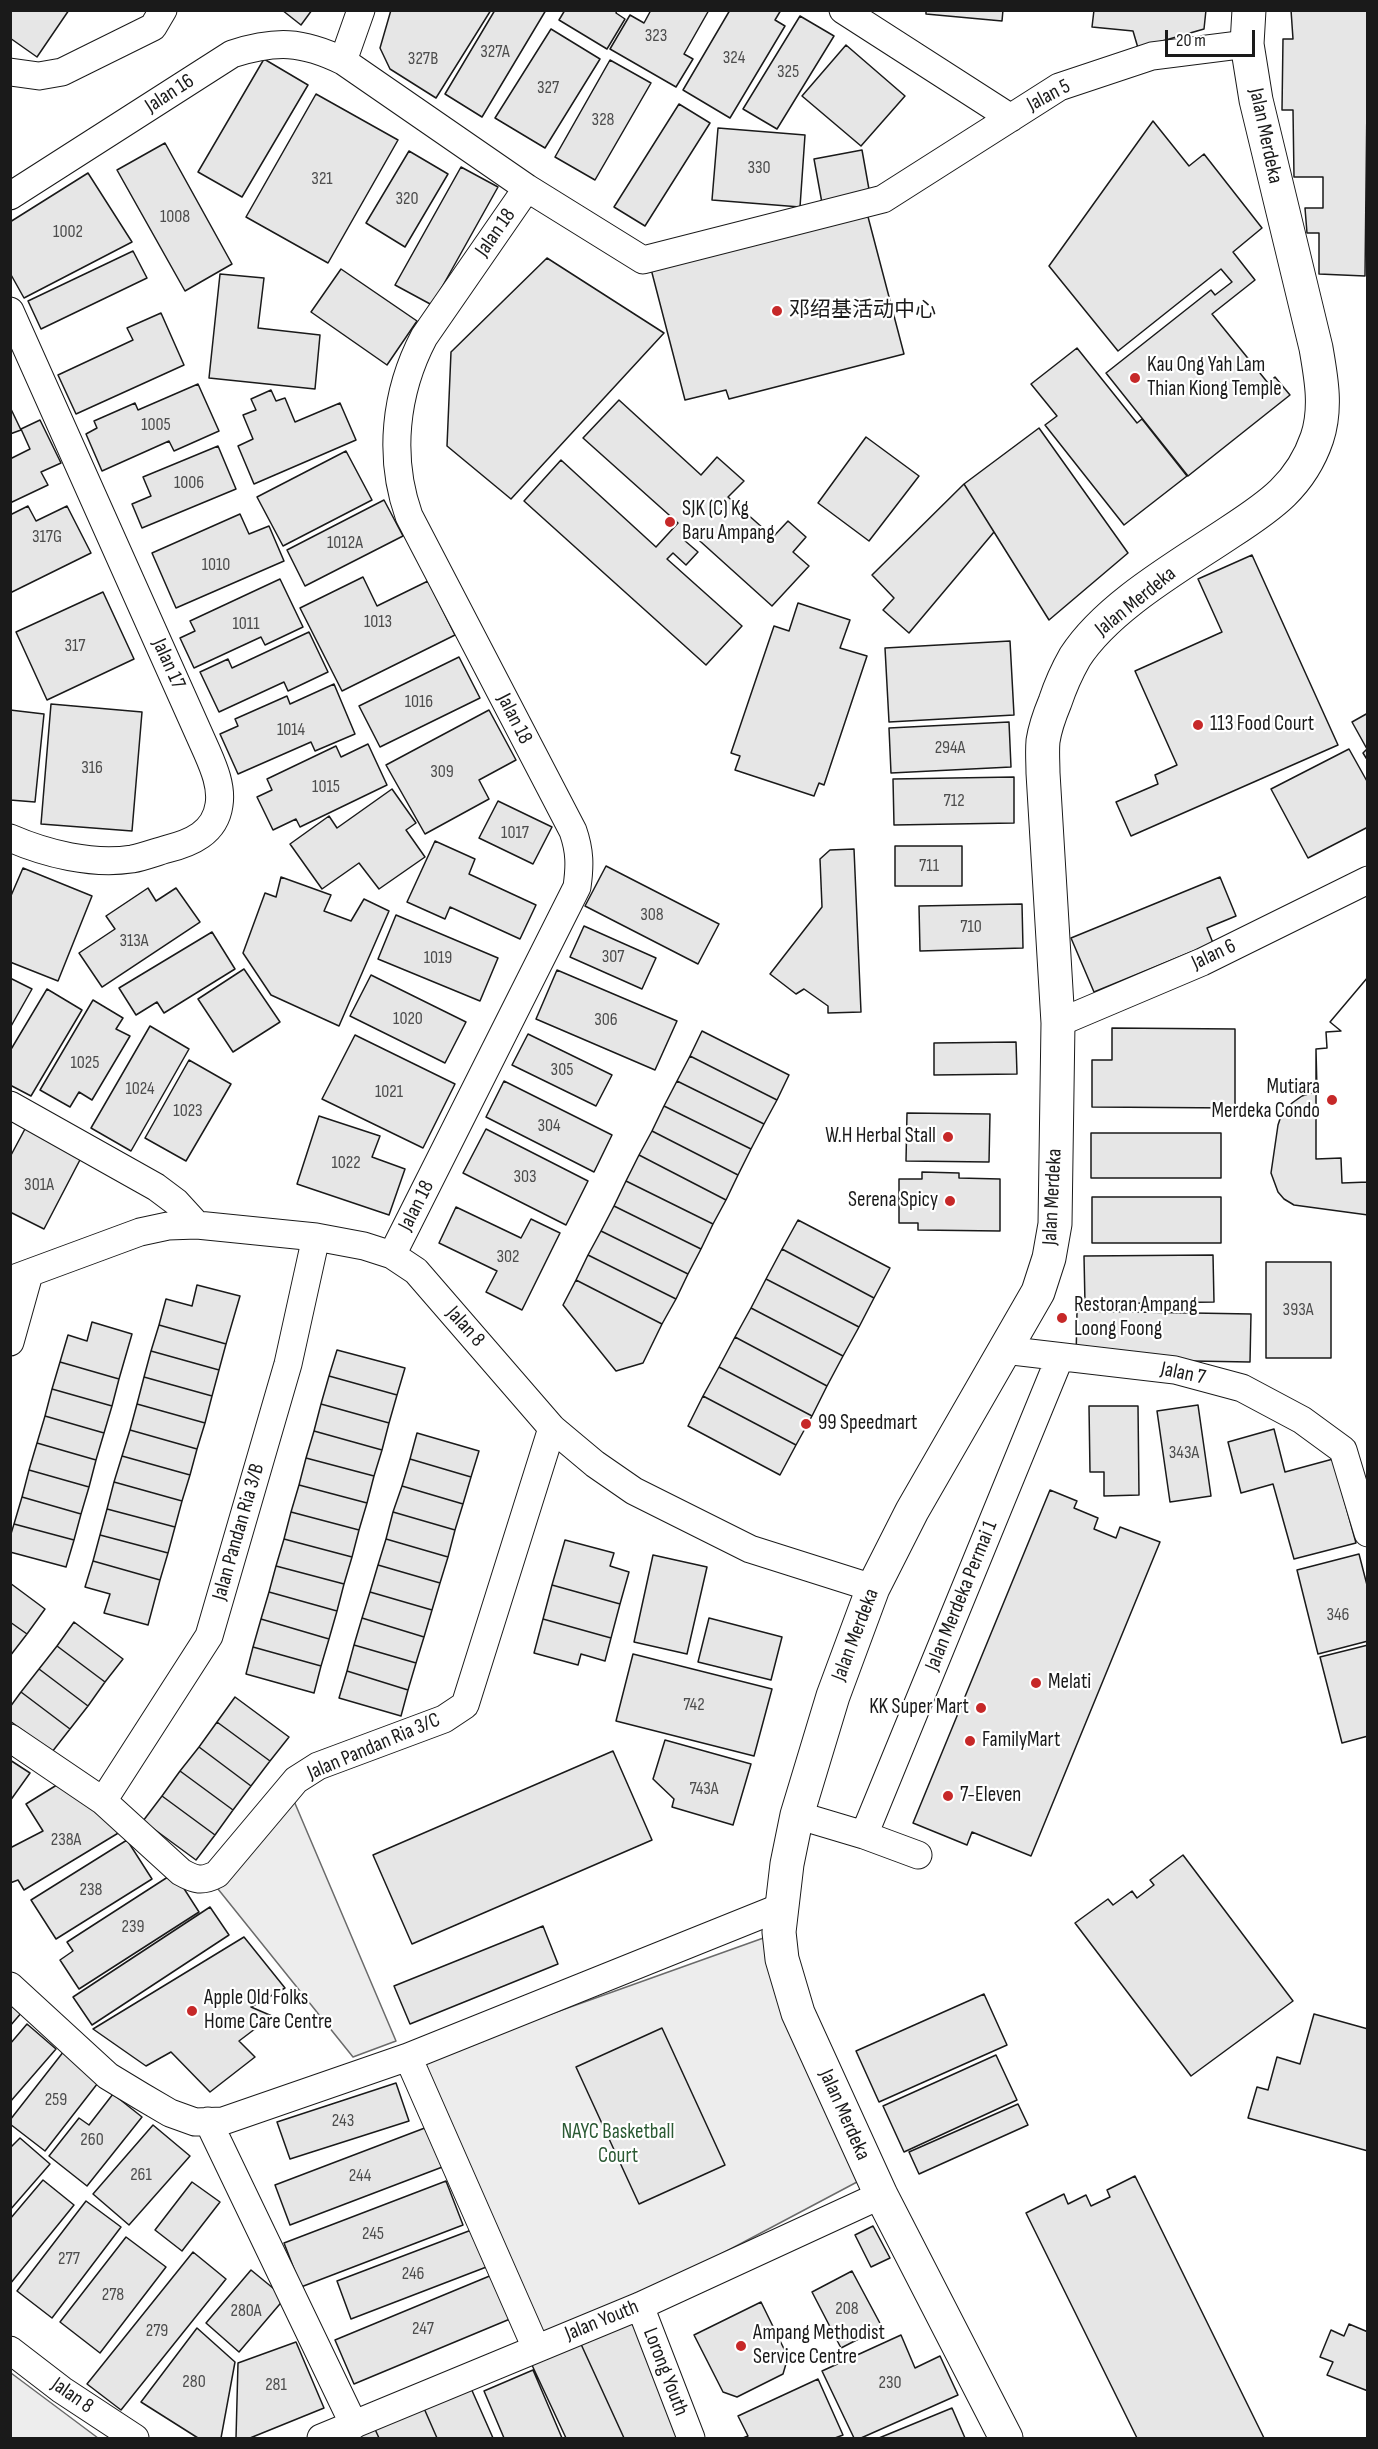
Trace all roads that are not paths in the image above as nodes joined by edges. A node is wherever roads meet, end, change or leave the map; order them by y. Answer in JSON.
{"nodes":[{"id":1,"x":163,"y":10,"type":"edge"},
{"id":2,"x":361,"y":10,"type":"edge"},
{"id":3,"x":843,"y":10,"type":"edge"},
{"id":4,"x":1250,"y":10,"type":"edge"},
{"id":5,"x":1247,"y":44,"type":"junction"},
{"id":6,"x":343,"y":61,"type":"junction"},
{"id":7,"x":10,"y":72,"type":"edge"},
{"id":8,"x":1011,"y":118,"type":"junction"},
{"id":9,"x":527,"y":188,"type":"junction"},
{"id":10,"x":10,"y":196,"type":"edge"},
{"id":11,"x":10,"y":311,"type":"edge"},
{"id":12,"x":10,"y":838,"type":"edge"},
{"id":13,"x":1368,"y":880,"type":"edge"},
{"id":14,"x":1058,"y":1023,"type":"junction"},
{"id":15,"x":10,"y":1106,"type":"edge"},
{"id":16,"x":196,"y":1225,"type":"junction"},
{"id":17,"x":316,"y":1237,"type":"junction"},
{"id":18,"x":392,"y":1255,"type":"junction"},
{"id":19,"x":20,"y":1277,"type":"edge"},
{"id":20,"x":10,"y":1342,"type":"edge"},
{"id":21,"x":1004,"y":1350,"type":"junction"},
{"id":22,"x":1060,"y":1357,"type":"junction"},
{"id":23,"x":552,"y":1428,"type":"junction"},
{"id":24,"x":1355,"y":1454,"type":"edge"},
{"id":25,"x":1368,"y":1533,"type":"edge"},
{"id":26,"x":873,"y":1588,"type":"junction"},
{"id":27,"x":10,"y":1738,"type":"edge"},
{"id":28,"x":103,"y":1801,"type":"junction"},
{"id":29,"x":797,"y":1815,"type":"junction"},
{"id":30,"x":864,"y":1835,"type":"junction"},
{"id":31,"x":918,"y":1856,"type":"dead end"},
{"id":32,"x":781,"y":1907,"type":"junction"},
{"id":33,"x":10,"y":1986,"type":"edge"},
{"id":34,"x":408,"y":2057,"type":"junction"},
{"id":35,"x":208,"y":2121,"type":"junction"},
{"id":36,"x":880,"y":2195,"type":"junction"},
{"id":37,"x":640,"y":2306,"type":"junction"},
{"id":38,"x":536,"y":2348,"type":"junction"},
{"id":39,"x":10,"y":2350,"type":"edge"},
{"id":40,"x":354,"y":2425,"type":"junction"},
{"id":41,"x":135,"y":2439,"type":"edge"},
{"id":42,"x":321,"y":2439,"type":"edge"},
{"id":43,"x":691,"y":2439,"type":"edge"},
{"id":44,"x":1006,"y":2439,"type":"edge"}],
"edges":[{"from":1,"to":7,"type":"street"},
{"from":2,"to":6,"type":"street"},
{"from":3,"to":8,"type":"street","name":"Jalan 5"},
{"from":4,"to":5,"type":"street","name":"Jalan Merdeka"},
{"from":5,"to":8,"type":"street","name":"Jalan 5"},
{"from":5,"to":14,"type":"street","name":"Jalan Merdeka"},
{"from":6,"to":9,"type":"street","name":"Jalan 18"},
{"from":6,"to":10,"type":"street","name":"Jalan 16"},
{"from":8,"to":9,"type":"street","name":"Jalan 18"},
{"from":9,"to":18,"type":"street","name":"Jalan 18"},
{"from":11,"to":12,"type":"street","name":"Jalan 17"},
{"from":13,"to":14,"type":"street","name":"Jalan 6"},
{"from":14,"to":21,"type":"street","name":"Jalan Merdeka"},
{"from":15,"to":16,"type":"street"},
{"from":16,"to":17,"type":"street","name":"Jalan 8"},
{"from":16,"to":19,"type":"street","name":"Jalan 8"},
{"from":17,"to":18,"type":"street","name":"Jalan 8"},
{"from":17,"to":28,"type":"street","name":"Jalan Pandan Ria 3/B"},
{"from":18,"to":23,"type":"street","name":"Jalan 8"},
{"from":19,"to":20,"type":"street"},
{"from":21,"to":22,"type":"street","name":"Jalan 7"},
{"from":21,"to":26,"type":"street","name":"Jalan Merdeka"},
{"from":22,"to":24,"type":"street","name":"Jalan 7"},
{"from":22,"to":30,"type":"street","name":"Jalan Merdeka Permai 1"},
{"from":23,"to":26,"type":"street","name":"Jalan 8"},
{"from":23,"to":28,"type":"street","name":"Jalan Pandan Ria 3/C"},
{"from":24,"to":25,"type":"street","name":"Jalan 7"},
{"from":26,"to":29,"type":"street","name":"Jalan Merdeka"},
{"from":27,"to":28,"type":"street","name":"Jalan Pandan Ria 3/C"},
{"from":29,"to":30,"type":"street"},
{"from":29,"to":32,"type":"street","name":"Jalan Merdeka"},
{"from":30,"to":31,"type":"street"},
{"from":32,"to":34,"type":"street"},
{"from":32,"to":36,"type":"street","name":"Jalan Merdeka"},
{"from":33,"to":35,"type":"street"},
{"from":34,"to":35,"type":"street"},
{"from":34,"to":38,"type":"street"},
{"from":35,"to":40,"type":"street"},
{"from":36,"to":37,"type":"street","name":"Jalan Youth"},
{"from":36,"to":44,"type":"street","name":"Jalan Merdeka"},
{"from":37,"to":38,"type":"street","name":"Jalan Youth"},
{"from":37,"to":43,"type":"street","name":"Lorong Youth"},
{"from":38,"to":40,"type":"street","name":"Jalan Youth"},
{"from":39,"to":41,"type":"street","name":"Jalan 8"},
{"from":40,"to":42,"type":"street","name":"Jalan Youth"}]}
